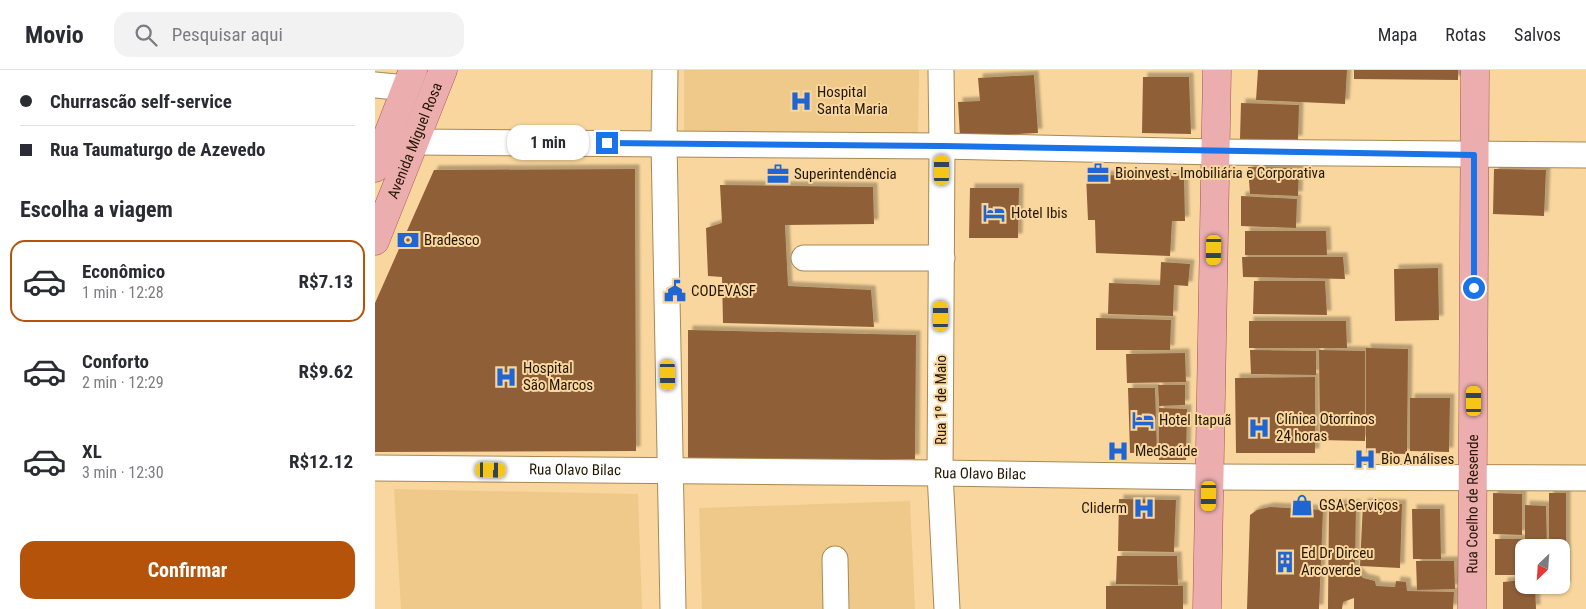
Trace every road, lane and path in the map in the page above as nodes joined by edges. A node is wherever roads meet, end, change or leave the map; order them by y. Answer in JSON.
{"nodes":[{"id":1,"x":443,"y":70,"type":"edge"},
{"id":2,"x":665,"y":70,"type":"edge"},
{"id":3,"x":941,"y":70,"type":"edge"},
{"id":4,"x":1217,"y":70,"type":"edge"},
{"id":5,"x":1475,"y":70,"type":"edge"},
{"id":6,"x":409,"y":79,"type":"edge"},
{"id":7,"x":375,"y":85,"type":"edge"},
{"id":8,"x":415,"y":142,"type":"junction"},
{"id":9,"x":664,"y":143,"type":"junction"},
{"id":10,"x":942,"y":146,"type":"junction"},
{"id":11,"x":1216,"y":152,"type":"junction"},
{"id":12,"x":378,"y":153,"type":"edge"},
{"id":13,"x":1474,"y":155,"type":"junction"},
{"id":14,"x":1586,"y":155,"type":"edge"},
{"id":15,"x":375,"y":241,"type":"edge"},
{"id":16,"x":804,"y":258,"type":"dead end"},
{"id":17,"x":942,"y":258,"type":"junction"},
{"id":18,"x":375,"y":468,"type":"edge"},
{"id":19,"x":670,"y":472,"type":"junction"},
{"id":20,"x":940,"y":472,"type":"junction"},
{"id":21,"x":1209,"y":477,"type":"junction"},
{"id":22,"x":1473,"y":477,"type":"junction"},
{"id":23,"x":1586,"y":478,"type":"edge"},
{"id":24,"x":835,"y":559,"type":"dead end"},
{"id":25,"x":673,"y":609,"type":"edge"},
{"id":26,"x":836,"y":609,"type":"edge"},
{"id":27,"x":947,"y":609,"type":"edge"},
{"id":28,"x":1207,"y":609,"type":"edge"},
{"id":29,"x":1472,"y":609,"type":"edge"}],
"edges":[{"from":1,"to":8,"type":"main road","name":"Avenida Miguel Rosa"},
{"from":2,"to":9,"type":"street"},
{"from":3,"to":10,"type":"street","name":"Rua 1º de Maio"},
{"from":4,"to":11,"type":"main road"},
{"from":5,"to":13,"type":"main road","name":"Rua Coelho de Resende"},
{"from":6,"to":7,"type":"street"},
{"from":6,"to":12,"type":"main road","name":"Avenida Miguel Rosa"},
{"from":8,"to":9,"type":"street"},
{"from":8,"to":15,"type":"main road","name":"Avenida Miguel Rosa"},
{"from":9,"to":10,"type":"street"},
{"from":9,"to":19,"type":"street"},
{"from":10,"to":11,"type":"street"},
{"from":10,"to":17,"type":"street","name":"Rua 1º de Maio"},
{"from":11,"to":13,"type":"street"},
{"from":11,"to":21,"type":"main road"},
{"from":13,"to":14,"type":"street"},
{"from":13,"to":22,"type":"main road","name":"Rua Coelho de Resende"},
{"from":16,"to":17,"type":"street"},
{"from":17,"to":20,"type":"street","name":"Rua 1º de Maio"},
{"from":18,"to":19,"type":"street","name":"Rua Olavo Bilac"},
{"from":19,"to":20,"type":"street","name":"Rua Olavo Bilac"},
{"from":19,"to":25,"type":"street"},
{"from":20,"to":21,"type":"street","name":"Rua Olavo Bilac"},
{"from":20,"to":27,"type":"street","name":"Rua 1º de Maio"},
{"from":21,"to":22,"type":"street","name":"Rua Olavo Bilac"},
{"from":21,"to":28,"type":"main road"},
{"from":22,"to":23,"type":"street","name":"Rua Olavo Bilac"},
{"from":22,"to":29,"type":"main road","name":"Rua Coelho de Resende"},
{"from":24,"to":26,"type":"street"}]}
